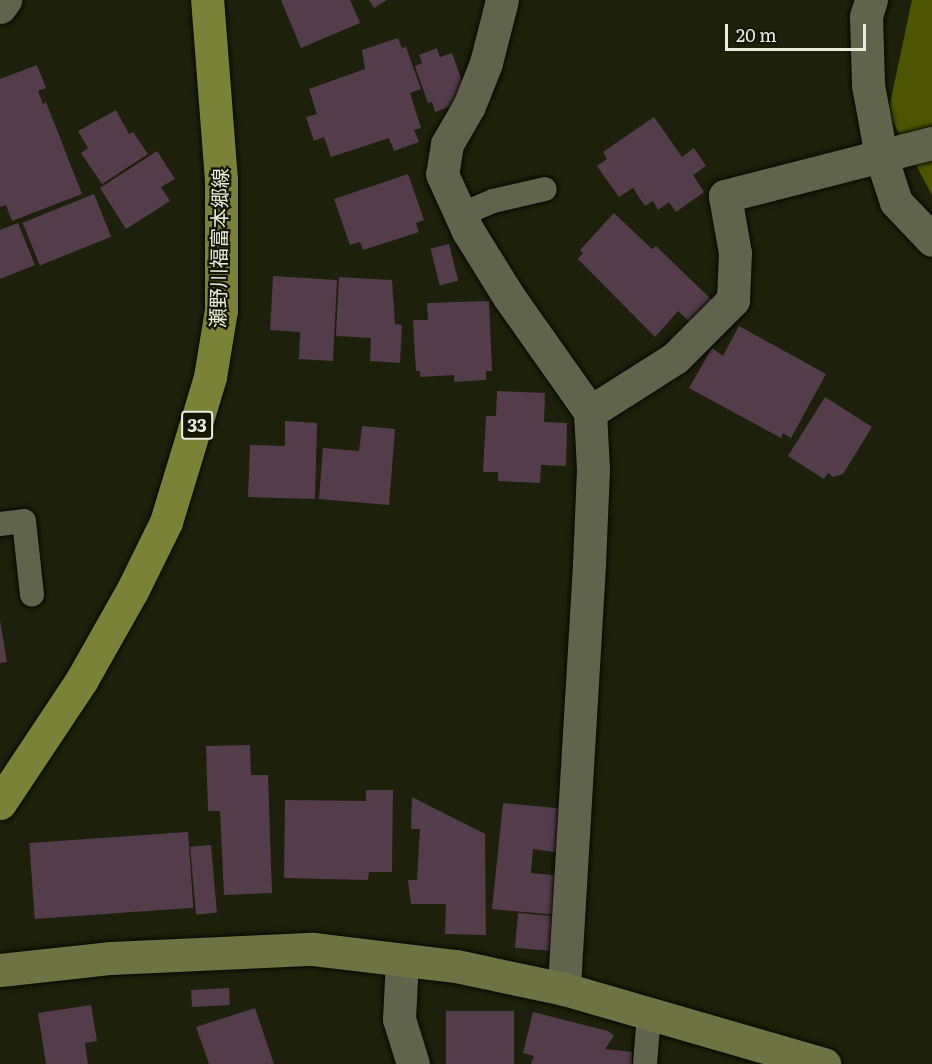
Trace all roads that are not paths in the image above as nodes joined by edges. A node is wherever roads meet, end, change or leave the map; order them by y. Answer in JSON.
{"nodes":[{"id":1,"x":5,"y":0,"type":"edge"},
{"id":2,"x":207,"y":0,"type":"edge"},
{"id":3,"x":502,"y":0,"type":"edge"},
{"id":4,"x":871,"y":0,"type":"edge"},
{"id":5,"x":0,"y":7,"type":"edge"},
{"id":6,"x":932,"y":144,"type":"edge"},
{"id":7,"x":881,"y":156,"type":"junction"},
{"id":8,"x":545,"y":189,"type":"dead end"},
{"id":9,"x":460,"y":215,"type":"junction"},
{"id":10,"x":932,"y":240,"type":"edge"},
{"id":11,"x":590,"y":412,"type":"junction"},
{"id":12,"x":0,"y":524,"type":"edge"},
{"id":13,"x":32,"y":595,"type":"dead end"},
{"id":14,"x":0,"y":803,"type":"edge"},
{"id":15,"x":402,"y":960,"type":"junction"},
{"id":16,"x":0,"y":970,"type":"edge"},
{"id":17,"x":564,"y":989,"type":"junction"},
{"id":18,"x":649,"y":1014,"type":"junction"},
{"id":19,"x":413,"y":1064,"type":"edge"},
{"id":20,"x":645,"y":1064,"type":"edge"},
{"id":21,"x":824,"y":1064,"type":"edge"}],
"edges":[{"from":1,"to":5,"type":"street"},
{"from":2,"to":14,"type":"main road","name":"瀬野川福富本郷線","number":"33"},
{"from":3,"to":9,"type":"street"},
{"from":4,"to":7,"type":"street"},
{"from":6,"to":7,"type":"street"},
{"from":7,"to":10,"type":"street"},
{"from":7,"to":11,"type":"street"},
{"from":8,"to":9,"type":"lane"},
{"from":9,"to":11,"type":"street"},
{"from":11,"to":17,"type":"street"},
{"from":12,"to":13,"type":"lane"},
{"from":15,"to":16,"type":"street"},
{"from":15,"to":17,"type":"street"},
{"from":15,"to":19,"type":"street"},
{"from":17,"to":18,"type":"street"},
{"from":18,"to":20,"type":"lane"},
{"from":18,"to":21,"type":"street"}]}
